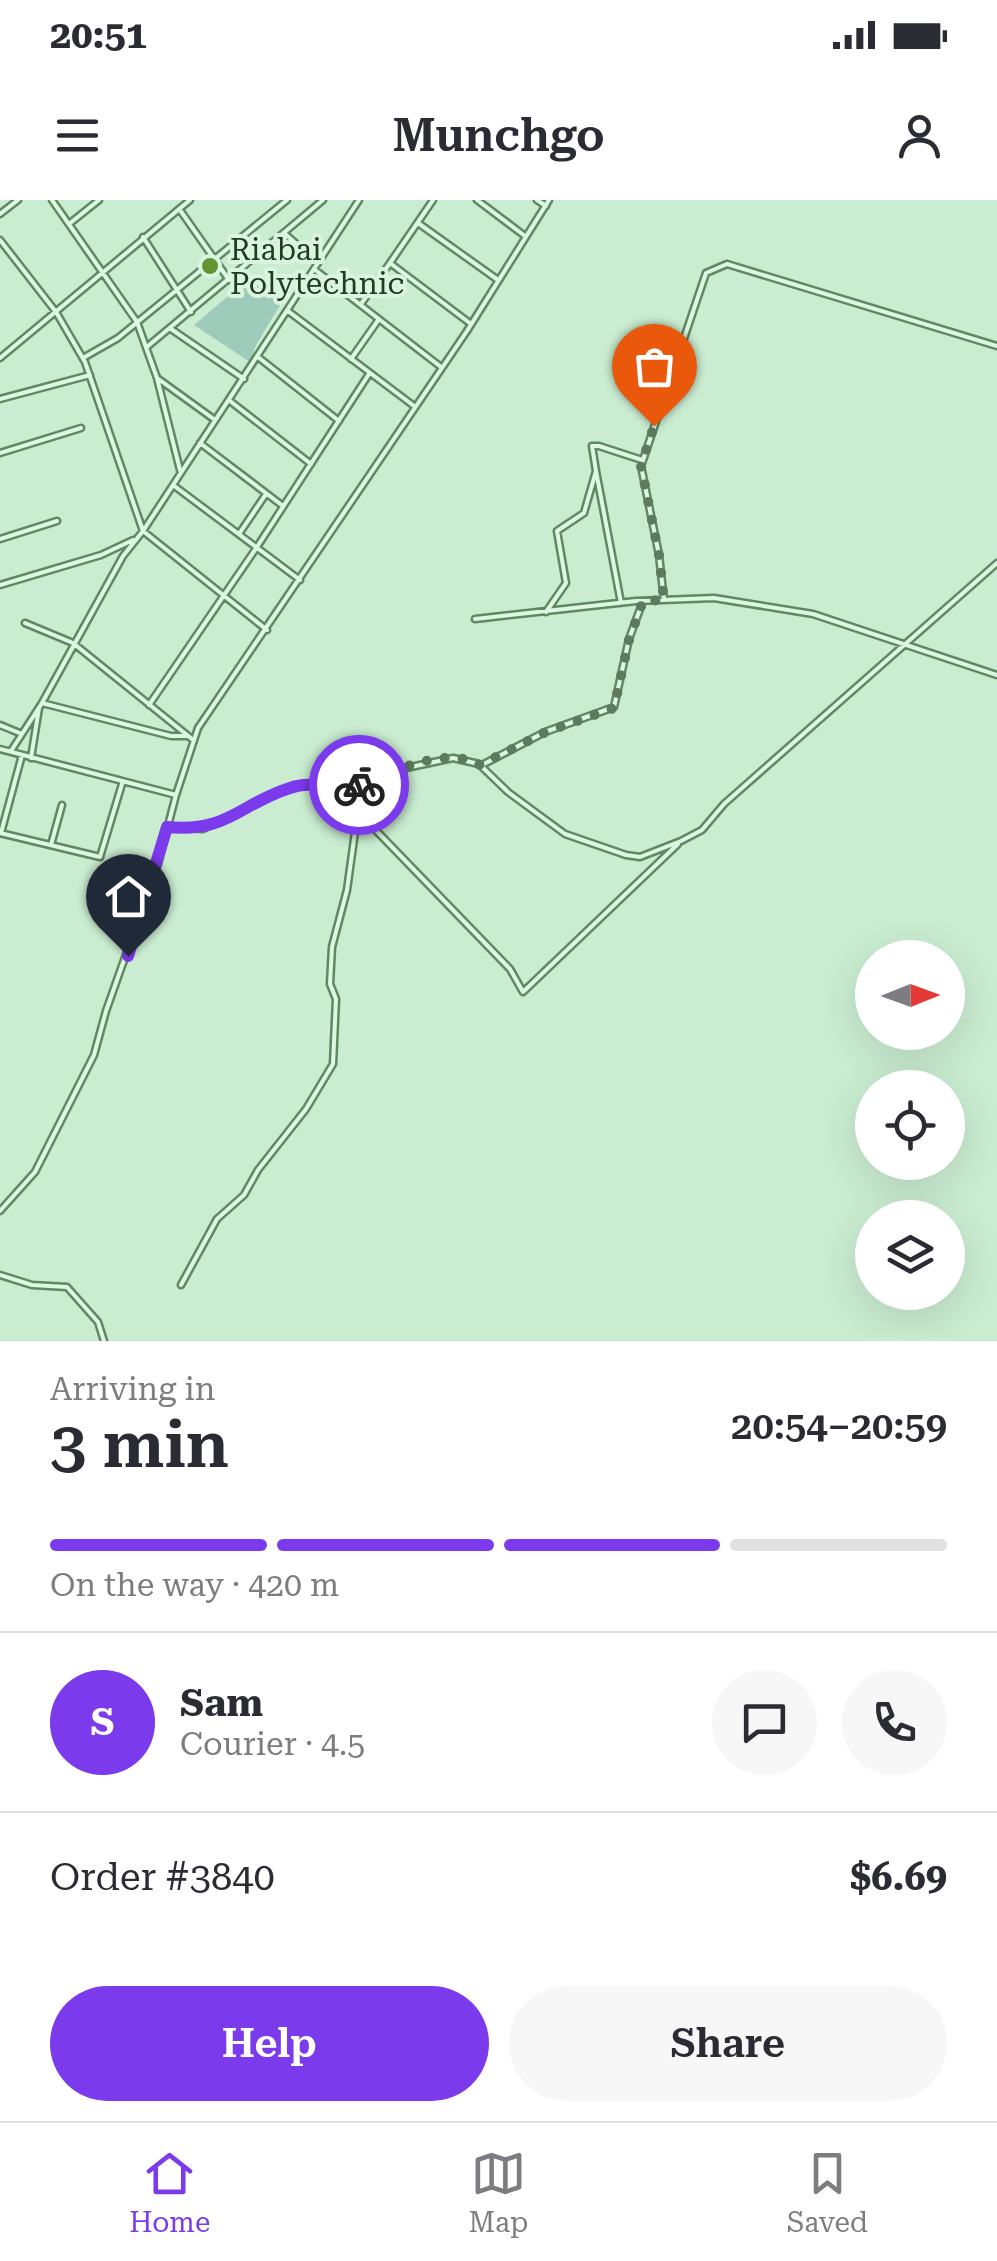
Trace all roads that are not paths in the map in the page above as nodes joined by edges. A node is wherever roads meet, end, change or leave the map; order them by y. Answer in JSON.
{"nodes":[{"id":1,"x":18,"y":200,"type":"edge"},
{"id":2,"x":52,"y":200,"type":"edge"},
{"id":3,"x":100,"y":200,"type":"edge"},
{"id":4,"x":190,"y":200,"type":"edge"},
{"id":5,"x":288,"y":200,"type":"edge"},
{"id":6,"x":323,"y":200,"type":"edge"},
{"id":7,"x":359,"y":200,"type":"edge"},
{"id":8,"x":433,"y":200,"type":"edge"},
{"id":9,"x":476,"y":200,"type":"edge"},
{"id":10,"x":537,"y":200,"type":"edge"},
{"id":11,"x":548,"y":203,"type":"edge"},
{"id":12,"x":179,"y":208,"type":"junction"},
{"id":13,"x":0,"y":214,"type":"edge"},
{"id":14,"x":418,"y":222,"type":"junction"},
{"id":15,"x":69,"y":224,"type":"junction"},
{"id":16,"x":284,"y":233,"type":"junction"},
{"id":17,"x":143,"y":237,"type":"junction"},
{"id":18,"x":527,"y":237,"type":"junction"},
{"id":19,"x":0,"y":240,"type":"edge"},
{"id":20,"x":213,"y":258,"type":"junction"},
{"id":21,"x":318,"y":263,"type":"junction"},
{"id":22,"x":390,"y":264,"type":"junction"},
{"id":23,"x":314,"y":270,"type":"junction"},
{"id":24,"x":101,"y":271,"type":"junction"},
{"id":25,"x":229,"y":280,"type":"junction"},
{"id":26,"x":498,"y":280,"type":"junction"},
{"id":27,"x":176,"y":288,"type":"junction"},
{"id":28,"x":360,"y":305,"type":"junction"},
{"id":29,"x":288,"y":311,"type":"junction"},
{"id":30,"x":56,"y":312,"type":"junction"},
{"id":31,"x":191,"y":312,"type":"junction"},
{"id":32,"x":378,"y":319,"type":"junction"},
{"id":33,"x":136,"y":322,"type":"junction"},
{"id":34,"x":470,"y":324,"type":"junction"},
{"id":35,"x":170,"y":329,"type":"junction"},
{"id":36,"x":148,"y":346,"type":"junction"},
{"id":37,"x":997,"y":346,"type":"edge"},
{"id":38,"x":258,"y":357,"type":"junction"},
{"id":39,"x":0,"y":358,"type":"edge"},
{"id":40,"x":83,"y":358,"type":"junction"},
{"id":41,"x":350,"y":359,"type":"junction"},
{"id":42,"x":442,"y":367,"type":"junction"},
{"id":43,"x":369,"y":374,"type":"junction"},
{"id":44,"x":90,"y":375,"type":"junction"},
{"id":45,"x":157,"y":378,"type":"junction"},
{"id":46,"x":244,"y":379,"type":"junction"},
{"id":47,"x":0,"y":399,"type":"edge"},
{"id":48,"x":230,"y":400,"type":"junction"},
{"id":49,"x":414,"y":406,"type":"junction"},
{"id":50,"x":215,"y":420,"type":"junction"},
{"id":51,"x":339,"y":421,"type":"junction"},
{"id":52,"x":80,"y":428,"type":"dead end"},
{"id":53,"x":200,"y":443,"type":"junction"},
{"id":54,"x":0,"y":453,"type":"edge"},
{"id":55,"x":642,"y":460,"type":"junction"},
{"id":56,"x":310,"y":464,"type":"junction"},
{"id":57,"x":596,"y":470,"type":"junction"},
{"id":58,"x":180,"y":472,"type":"junction"},
{"id":59,"x":172,"y":484,"type":"junction"},
{"id":60,"x":266,"y":494,"type":"junction"},
{"id":61,"x":283,"y":506,"type":"junction"},
{"id":62,"x":57,"y":521,"type":"dead end"},
{"id":63,"x":143,"y":531,"type":"junction"},
{"id":64,"x":239,"y":534,"type":"junction"},
{"id":65,"x":0,"y":540,"type":"edge"},
{"id":66,"x":133,"y":540,"type":"junction"},
{"id":67,"x":257,"y":547,"type":"junction"},
{"id":68,"x":997,"y":562,"type":"edge"},
{"id":69,"x":300,"y":580,"type":"junction"},
{"id":70,"x":0,"y":585,"type":"edge"},
{"id":71,"x":224,"y":596,"type":"junction"},
{"id":72,"x":664,"y":600,"type":"junction"},
{"id":73,"x":643,"y":601,"type":"junction"},
{"id":74,"x":621,"y":603,"type":"junction"},
{"id":75,"x":546,"y":612,"type":"junction"},
{"id":76,"x":475,"y":619,"type":"dead end"},
{"id":77,"x":25,"y":623,"type":"dead end"},
{"id":78,"x":266,"y":630,"type":"junction"},
{"id":79,"x":73,"y":642,"type":"junction"},
{"id":80,"x":903,"y":646,"type":"junction"},
{"id":81,"x":997,"y":675,"type":"edge"},
{"id":82,"x":40,"y":705,"type":"junction"},
{"id":83,"x":149,"y":705,"type":"junction"},
{"id":84,"x":0,"y":726,"type":"edge"},
{"id":85,"x":22,"y":734,"type":"junction"},
{"id":86,"x":190,"y":737,"type":"junction"},
{"id":87,"x":0,"y":749,"type":"edge"},
{"id":88,"x":10,"y":751,"type":"junction"},
{"id":89,"x":22,"y":755,"type":"junction"},
{"id":90,"x":31,"y":758,"type":"junction"},
{"id":91,"x":480,"y":765,"type":"junction"},
{"id":92,"x":122,"y":782,"type":"junction"},
{"id":93,"x":350,"y":787,"type":"junction"},
{"id":94,"x":176,"y":795,"type":"junction"},
{"id":95,"x":62,"y":805,"type":"dead end"},
{"id":96,"x":363,"y":815,"type":"junction"},
{"id":97,"x":167,"y":827,"type":"junction"},
{"id":98,"x":1,"y":833,"type":"edge"},
{"id":99,"x":682,"y":841,"type":"junction"},
{"id":100,"x":52,"y":845,"type":"junction"},
{"id":101,"x":0,"y":1212,"type":"edge"},
{"id":102,"x":0,"y":1275,"type":"edge"},
{"id":103,"x":181,"y":1285,"type":"dead end"},
{"id":104,"x":104,"y":1341,"type":"edge"}],
"edges":[{"from":1,"to":13,"type":"street"},
{"from":2,"to":15,"type":"street"},
{"from":3,"to":15,"type":"street"},
{"from":4,"to":12,"type":"street"},
{"from":5,"to":20,"type":"street"},
{"from":6,"to":16,"type":"street"},
{"from":7,"to":21,"type":"street"},
{"from":8,"to":14,"type":"street"},
{"from":9,"to":18,"type":"street"},
{"from":10,"to":11,"type":"street"},
{"from":11,"to":18,"type":"street"},
{"from":12,"to":17,"type":"street"},
{"from":12,"to":20,"type":"street"},
{"from":14,"to":22,"type":"street"},
{"from":14,"to":26,"type":"street"},
{"from":15,"to":24,"type":"street"},
{"from":16,"to":21,"type":"street"},
{"from":16,"to":25,"type":"street"},
{"from":17,"to":24,"type":"street"},
{"from":17,"to":27,"type":"street"},
{"from":18,"to":26,"type":"street"},
{"from":19,"to":30,"type":"street"},
{"from":20,"to":25,"type":"street"},
{"from":20,"to":27,"type":"street"},
{"from":21,"to":23,"type":"street"},
{"from":22,"to":28,"type":"street"},
{"from":22,"to":34,"type":"street"},
{"from":23,"to":28,"type":"street"},
{"from":23,"to":29,"type":"street"},
{"from":24,"to":30,"type":"street"},
{"from":24,"to":33,"type":"street"},
{"from":25,"to":31,"type":"street"},
{"from":26,"to":34,"type":"street"},
{"from":27,"to":31,"type":"street"},
{"from":27,"to":33,"type":"street"},
{"from":28,"to":32,"type":"street"},
{"from":29,"to":38,"type":"street"},
{"from":29,"to":41,"type":"street"},
{"from":30,"to":39,"type":"street"},
{"from":30,"to":40,"type":"street"},
{"from":31,"to":35,"type":"street"},
{"from":32,"to":41,"type":"street"},
{"from":32,"to":42,"type":"street"},
{"from":33,"to":36,"type":"street"},
{"from":33,"to":40,"type":"street"},
{"from":34,"to":42,"type":"street"},
{"from":35,"to":36,"type":"street"},
{"from":35,"to":46,"type":"street"},
{"from":36,"to":45,"type":"street"},
{"from":37,"to":55,"type":"street"},
{"from":38,"to":46,"type":"street"},
{"from":38,"to":51,"type":"street"},
{"from":40,"to":44,"type":"street"},
{"from":41,"to":43,"type":"street"},
{"from":42,"to":49,"type":"street"},
{"from":43,"to":49,"type":"street"},
{"from":43,"to":51,"type":"street"},
{"from":44,"to":47,"type":"street"},
{"from":44,"to":63,"type":"street"},
{"from":45,"to":50,"type":"street"},
{"from":45,"to":58,"type":"street"},
{"from":46,"to":48,"type":"street"},
{"from":48,"to":50,"type":"street"},
{"from":48,"to":56,"type":"street"},
{"from":49,"to":69,"type":"street"},
{"from":50,"to":53,"type":"street"},
{"from":51,"to":56,"type":"street"},
{"from":52,"to":54,"type":"street"},
{"from":53,"to":58,"type":"street"},
{"from":53,"to":60,"type":"street"},
{"from":55,"to":57,"type":"street"},
{"from":55,"to":72,"type":"street"},
{"from":56,"to":61,"type":"street"},
{"from":57,"to":74,"type":"street"},
{"from":57,"to":75,"type":"street"},
{"from":58,"to":59,"type":"street"},
{"from":59,"to":63,"type":"street"},
{"from":59,"to":64,"type":"street"},
{"from":60,"to":61,"type":"street"},
{"from":60,"to":64,"type":"street"},
{"from":61,"to":67,"type":"street"},
{"from":62,"to":65,"type":"street"},
{"from":63,"to":66,"type":"street"},
{"from":63,"to":71,"type":"street"},
{"from":64,"to":67,"type":"street"},
{"from":66,"to":70,"type":"street"},
{"from":66,"to":79,"type":"street"},
{"from":67,"to":69,"type":"street"},
{"from":67,"to":71,"type":"street"},
{"from":68,"to":80,"type":"street"},
{"from":69,"to":78,"type":"street"},
{"from":71,"to":78,"type":"street"},
{"from":71,"to":83,"type":"street"},
{"from":72,"to":73,"type":"street"},
{"from":72,"to":80,"type":"street"},
{"from":73,"to":74,"type":"street"},
{"from":73,"to":91,"type":"street"},
{"from":74,"to":75,"type":"street"},
{"from":75,"to":76,"type":"street"},
{"from":77,"to":79,"type":"street"},
{"from":78,"to":86,"type":"street"},
{"from":79,"to":82,"type":"street"},
{"from":79,"to":83,"type":"street"},
{"from":80,"to":81,"type":"street"},
{"from":80,"to":99,"type":"street"},
{"from":82,"to":85,"type":"street"},
{"from":82,"to":86,"type":"street"},
{"from":82,"to":90,"type":"street"},
{"from":83,"to":86,"type":"street"},
{"from":84,"to":85,"type":"street"},
{"from":85,"to":88,"type":"street"},
{"from":86,"to":94,"type":"street"},
{"from":87,"to":88,"type":"street"},
{"from":88,"to":89,"type":"street"},
{"from":89,"to":90,"type":"street"},
{"from":89,"to":98,"type":"street"},
{"from":90,"to":92,"type":"street"},
{"from":91,"to":93,"type":"street"},
{"from":91,"to":99,"type":"street"},
{"from":92,"to":94,"type":"street"},
{"from":92,"to":100,"type":"street"},
{"from":93,"to":96,"type":"street"},
{"from":93,"to":97,"type":"street"},
{"from":94,"to":97,"type":"street"},
{"from":95,"to":100,"type":"street"},
{"from":96,"to":99,"type":"street"},
{"from":96,"to":103,"type":"street"},
{"from":97,"to":101,"type":"street"},
{"from":98,"to":100,"type":"street"},
{"from":102,"to":104,"type":"street"}]}
